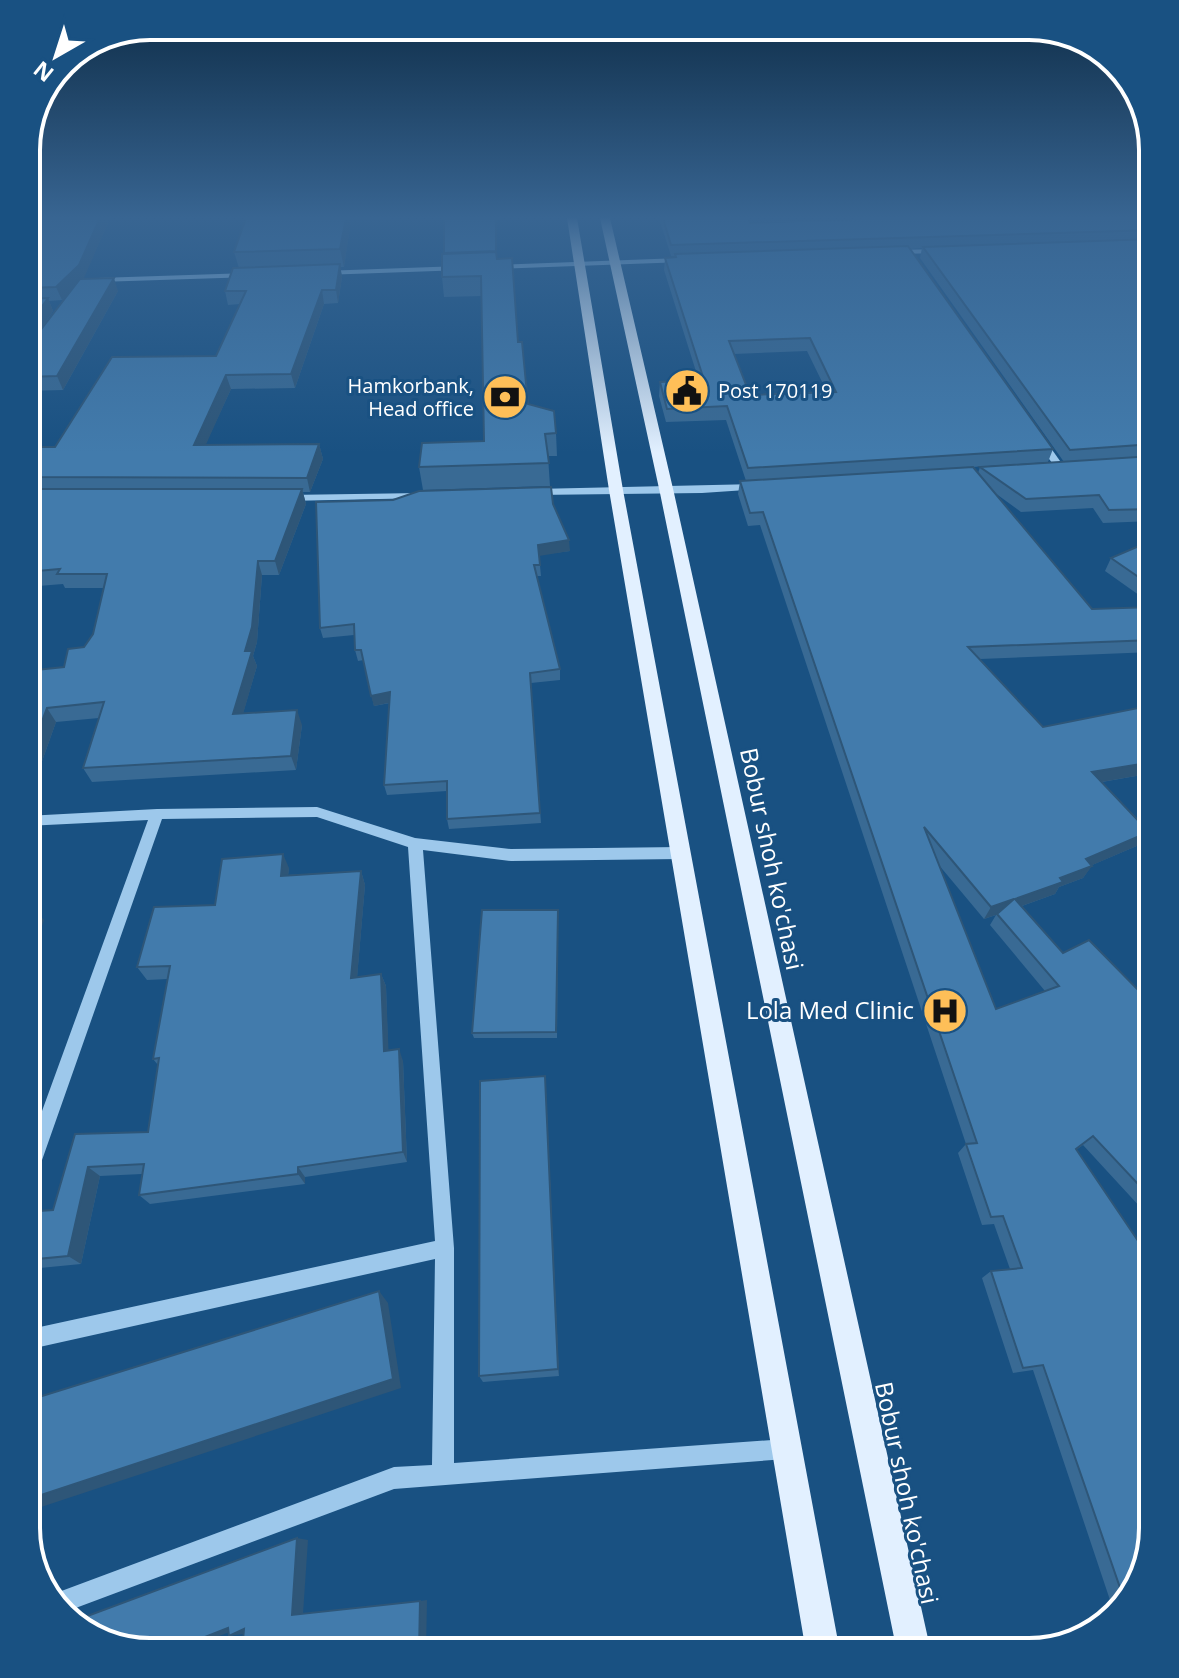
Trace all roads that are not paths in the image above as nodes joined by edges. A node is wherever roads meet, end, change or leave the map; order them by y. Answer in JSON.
{"nodes":[{"id":1,"x":585,"y":296,"type":"edge"},
{"id":2,"x":624,"y":296,"type":"edge"},
{"id":3,"x":1036,"y":433,"type":"edge"},
{"id":4,"x":1076,"y":467,"type":"edge"},
{"id":5,"x":1060,"y":468,"type":"junction"},
{"id":6,"x":1046,"y":469,"type":"edge"},
{"id":7,"x":771,"y":486,"type":"edge"},
{"id":8,"x":616,"y":490,"type":"junction"},
{"id":9,"x":526,"y":493,"type":"edge"},
{"id":10,"x":667,"y":493,"type":"junction"},
{"id":11,"x":436,"y":495,"type":"edge"},
{"id":12,"x":274,"y":498,"type":"edge"},
{"id":13,"x":157,"y":814,"type":"junction"},
{"id":14,"x":40,"y":820,"type":"edge"},
{"id":15,"x":415,"y":844,"type":"junction"},
{"id":16,"x":681,"y":853,"type":"junction"},
{"id":17,"x":40,"y":1141,"type":"edge"},
{"id":18,"x":445,"y":1248,"type":"junction"},
{"id":19,"x":40,"y":1337,"type":"edge"},
{"id":20,"x":786,"y":1449,"type":"junction"},
{"id":21,"x":443,"y":1473,"type":"junction"},
{"id":22,"x":67,"y":1600,"type":"edge"},
{"id":23,"x":820,"y":1638,"type":"edge"},
{"id":24,"x":911,"y":1638,"type":"edge"}],
"edges":[{"from":1,"to":8,"type":"main road"},
{"from":2,"to":10,"type":"main road","name":"Bobur shoh ko'chasi"},
{"from":3,"to":5,"type":"street"},
{"from":4,"to":5,"type":"street"},
{"from":5,"to":6,"type":"street"},
{"from":7,"to":10,"type":"street"},
{"from":8,"to":9,"type":"street"},
{"from":8,"to":10,"type":"street"},
{"from":8,"to":16,"type":"main road"},
{"from":10,"to":24,"type":"main road","name":"Bobur shoh ko'chasi"},
{"from":11,"to":12,"type":"street"},
{"from":13,"to":14,"type":"street"},
{"from":13,"to":15,"type":"street"},
{"from":13,"to":17,"type":"street"},
{"from":15,"to":16,"type":"street"},
{"from":15,"to":18,"type":"street"},
{"from":16,"to":20,"type":"main road"},
{"from":18,"to":19,"type":"street"},
{"from":18,"to":21,"type":"street"},
{"from":20,"to":21,"type":"street"},
{"from":20,"to":23,"type":"main road"},
{"from":21,"to":22,"type":"street"}]}
